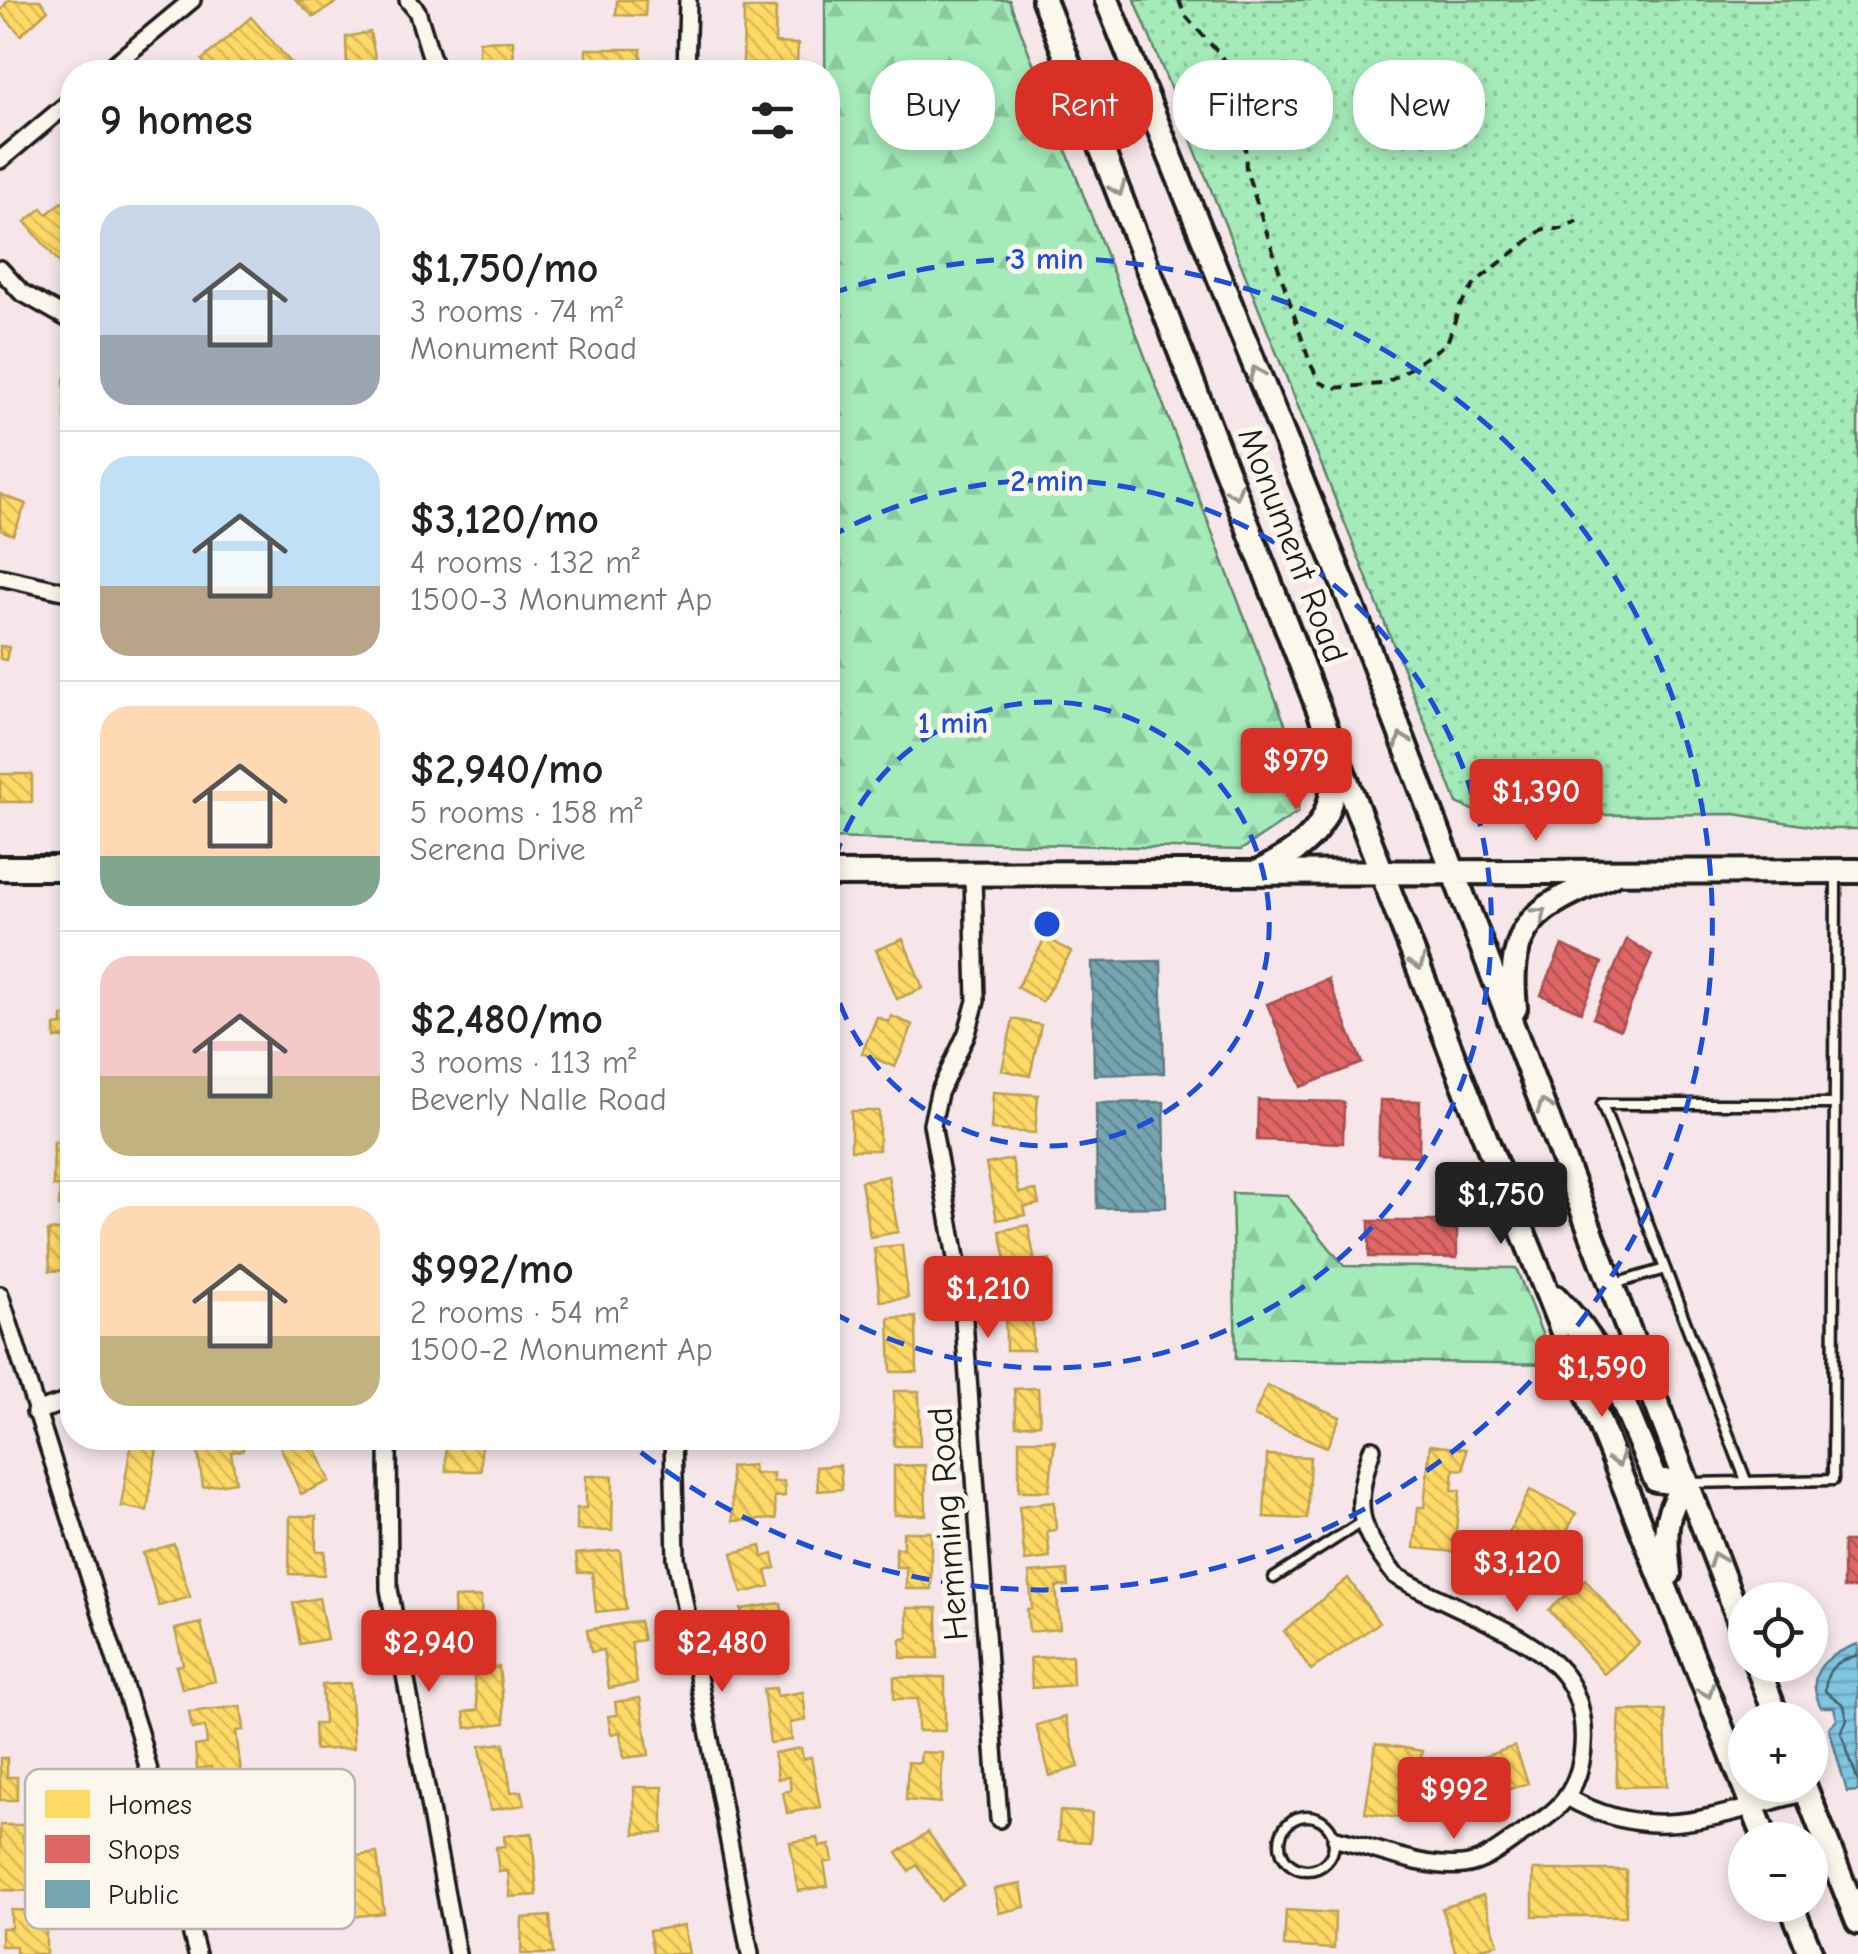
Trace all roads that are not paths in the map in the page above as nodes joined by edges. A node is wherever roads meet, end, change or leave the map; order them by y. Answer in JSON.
{"nodes":[{"id":1,"x":192,"y":0,"type":"edge"},
{"id":2,"x":408,"y":0,"type":"edge"},
{"id":3,"x":688,"y":0,"type":"edge"},
{"id":4,"x":1044,"y":0,"type":"edge"},
{"id":5,"x":1107,"y":0,"type":"edge"},
{"id":6,"x":120,"y":60,"type":"edge"},
{"id":7,"x":432,"y":60,"type":"edge"},
{"id":8,"x":686,"y":60,"type":"edge"},
{"id":9,"x":60,"y":110,"type":"edge"},
{"id":10,"x":0,"y":160,"type":"edge"},
{"id":11,"x":0,"y":269,"type":"edge"},
{"id":12,"x":60,"y":314,"type":"edge"},
{"id":13,"x":0,"y":576,"type":"edge"},
{"id":14,"x":60,"y":590,"type":"edge"},
{"id":15,"x":1336,"y":753,"type":"junction"},
{"id":16,"x":0,"y":868,"type":"edge"},
{"id":17,"x":60,"y":868,"type":"edge"},
{"id":18,"x":1452,"y":870,"type":"junction"},
{"id":19,"x":1621,"y":871,"type":"junction"},
{"id":20,"x":1847,"y":871,"type":"edge"},
{"id":21,"x":1382,"y":872,"type":"junction"},
{"id":22,"x":840,"y":874,"type":"edge"},
{"id":23,"x":1257,"y":874,"type":"junction"},
{"id":24,"x":973,"y":876,"type":"junction"},
{"id":25,"x":1518,"y":1037,"type":"junction"},
{"id":26,"x":1835,"y":1104,"type":"junction"},
{"id":27,"x":1665,"y":1268,"type":"junction"},
{"id":28,"x":1610,"y":1285,"type":"junction"},
{"id":29,"x":1546,"y":1287,"type":"junction"},
{"id":30,"x":0,"y":1296,"type":"edge"},
{"id":31,"x":60,"y":1404,"type":"edge"},
{"id":32,"x":34,"y":1412,"type":"junction"},
{"id":33,"x":1372,"y":1449,"type":"dead end"},
{"id":34,"x":388,"y":1450,"type":"edge"},
{"id":35,"x":673,"y":1450,"type":"edge"},
{"id":36,"x":1746,"y":1478,"type":"junction"},
{"id":37,"x":1686,"y":1484,"type":"junction"},
{"id":38,"x":1360,"y":1523,"type":"junction"},
{"id":39,"x":1274,"y":1578,"type":"dead end"},
{"id":40,"x":1728,"y":1591,"type":"edge"},
{"id":41,"x":1671,"y":1600,"type":"junction"},
{"id":42,"x":148,"y":1769,"type":"edge"},
{"id":43,"x":1567,"y":1797,"type":"junction"},
{"id":44,"x":1761,"y":1802,"type":"edge"},
{"id":45,"x":1811,"y":1802,"type":"edge"},
{"id":46,"x":1752,"y":1805,"type":"junction"},
{"id":47,"x":999,"y":1819,"type":"dead end"},
{"id":48,"x":1759,"y":1822,"type":"edge"},
{"id":49,"x":1336,"y":1839,"type":"junction"},
{"id":50,"x":1799,"y":1922,"type":"edge"},
{"id":51,"x":1858,"y":1922,"type":"edge"},
{"id":52,"x":190,"y":1929,"type":"edge"},
{"id":53,"x":196,"y":1954,"type":"edge"},
{"id":54,"x":457,"y":1954,"type":"edge"},
{"id":55,"x":750,"y":1954,"type":"edge"},
{"id":56,"x":1811,"y":1954,"type":"edge"}],
"edges":[{"from":1,"to":6,"type":"street"},
{"from":2,"to":7,"type":"street"},
{"from":3,"to":8,"type":"street"},
{"from":4,"to":15,"type":"main road","name":"Monument Road","one_way":true},
{"from":18,"to":5,"type":"main road","name":"Monument Road","one_way":true},
{"from":9,"to":10,"type":"street"},
{"from":11,"to":12,"type":"street"},
{"from":13,"to":14,"type":"street"},
{"from":15,"to":21,"type":"main road","name":"Monument Road"},
{"from":15,"to":23,"type":"main road"},
{"from":16,"to":17,"type":"main road"},
{"from":18,"to":19,"type":"main road"},
{"from":18,"to":21,"type":"main road"},
{"from":18,"to":25,"type":"main road","name":"Monument Road"},
{"from":19,"to":20,"type":"main road"},
{"from":25,"to":19,"type":"main road","one_way":true},
{"from":20,"to":26,"type":"lane"},
{"from":21,"to":23,"type":"main road"},
{"from":21,"to":29,"type":"main road","name":"Monument Road","one_way":true},
{"from":22,"to":24,"type":"main road"},
{"from":23,"to":24,"type":"main road"},
{"from":24,"to":47,"type":"street","name":"Hemming Road"},
{"from":28,"to":25,"type":"main road","name":"Monument Road","one_way":true},
{"from":26,"to":27,"type":"lane"},
{"from":26,"to":36,"type":"lane"},
{"from":27,"to":28,"type":"lane"},
{"from":27,"to":36,"type":"lane"},
{"from":28,"to":37,"type":"main road","name":"Monument Road"},
{"from":29,"to":37,"type":"main road"},
{"from":29,"to":41,"type":"main road","name":"Monument Road","one_way":true},
{"from":30,"to":32,"type":"street"},
{"from":31,"to":32,"type":"street"},
{"from":32,"to":42,"type":"street"},
{"from":33,"to":38,"type":"street"},
{"from":34,"to":54,"type":"street"},
{"from":35,"to":55,"type":"street"},
{"from":36,"to":37,"type":"lane"},
{"from":40,"to":37,"type":"main road","name":"Monument Road","one_way":true},
{"from":37,"to":41,"type":"main road"},
{"from":38,"to":39,"type":"lane"},
{"from":38,"to":43,"type":"street"},
{"from":41,"to":46,"type":"main road","name":"Monument Road","one_way":true},
{"from":43,"to":46,"type":"street"},
{"from":43,"to":49,"type":"street"},
{"from":44,"to":46,"type":"street"},
{"from":45,"to":51,"type":"main road"},
{"from":46,"to":48,"type":"main road","name":"Monument Road"},
{"from":49,"to":49,"type":"lane"},
{"from":50,"to":56,"type":"main road"},
{"from":52,"to":53,"type":"street"}]}
